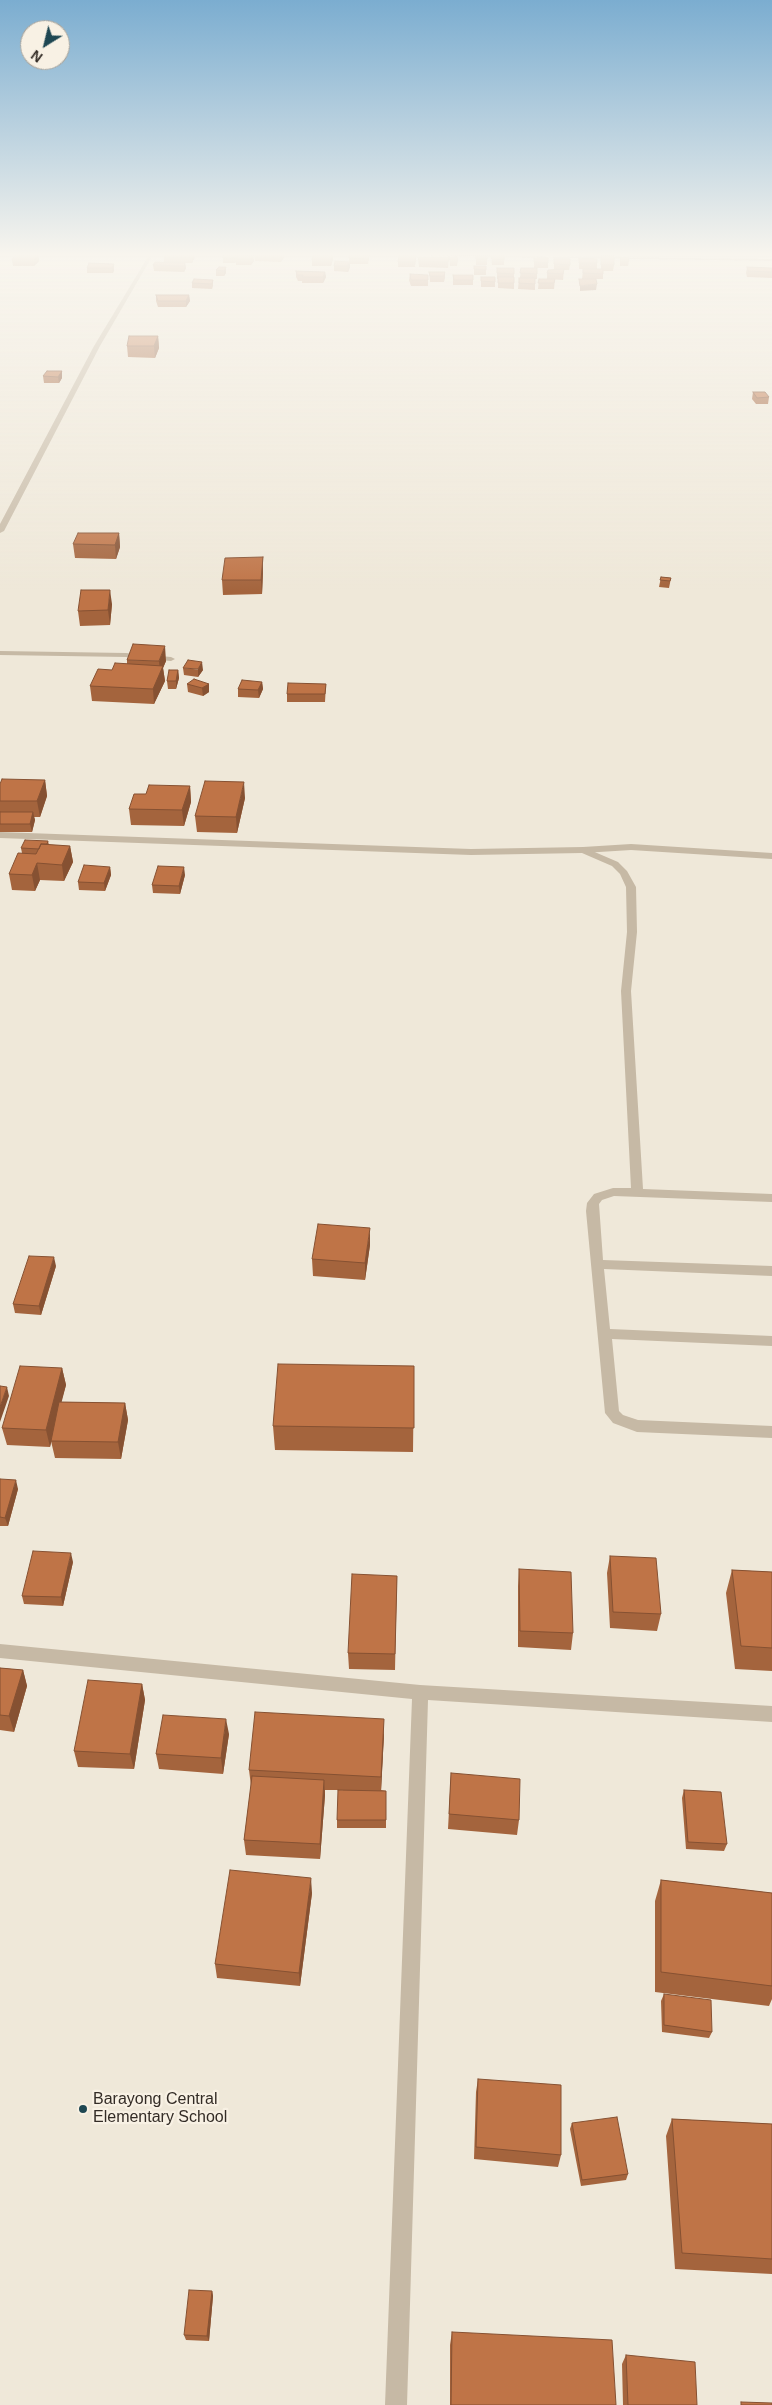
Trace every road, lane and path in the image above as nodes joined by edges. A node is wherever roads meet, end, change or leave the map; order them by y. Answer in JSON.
{"nodes":[{"id":1,"x":87,"y":367,"type":"edge"},
{"id":2,"x":0,"y":531,"type":"edge"},
{"id":3,"x":0,"y":653,"type":"edge"},
{"id":4,"x":172,"y":659,"type":"dead end"},
{"id":5,"x":0,"y":835,"type":"edge"},
{"id":6,"x":582,"y":850,"type":"junction"},
{"id":7,"x":772,"y":856,"type":"edge"},
{"id":8,"x":637,"y":1193,"type":"junction"},
{"id":9,"x":772,"y":1198,"type":"edge"},
{"id":10,"x":597,"y":1264,"type":"junction"},
{"id":11,"x":772,"y":1271,"type":"edge"},
{"id":12,"x":603,"y":1334,"type":"junction"},
{"id":13,"x":772,"y":1341,"type":"edge"},
{"id":14,"x":772,"y":1432,"type":"edge"},
{"id":15,"x":0,"y":1651,"type":"edge"},
{"id":16,"x":420,"y":1692,"type":"junction"},
{"id":17,"x":772,"y":1714,"type":"edge"},
{"id":18,"x":396,"y":2405,"type":"edge"}],
"edges":[{"from":1,"to":2,"type":"street"},
{"from":3,"to":4,"type":"street"},
{"from":5,"to":6,"type":"street"},
{"from":6,"to":7,"type":"street"},
{"from":6,"to":8,"type":"street"},
{"from":8,"to":9,"type":"street"},
{"from":8,"to":10,"type":"street"},
{"from":10,"to":11,"type":"street"},
{"from":10,"to":12,"type":"street"},
{"from":12,"to":13,"type":"street"},
{"from":12,"to":14,"type":"street"},
{"from":15,"to":16,"type":"street"},
{"from":16,"to":17,"type":"street"},
{"from":16,"to":18,"type":"street"}]}
